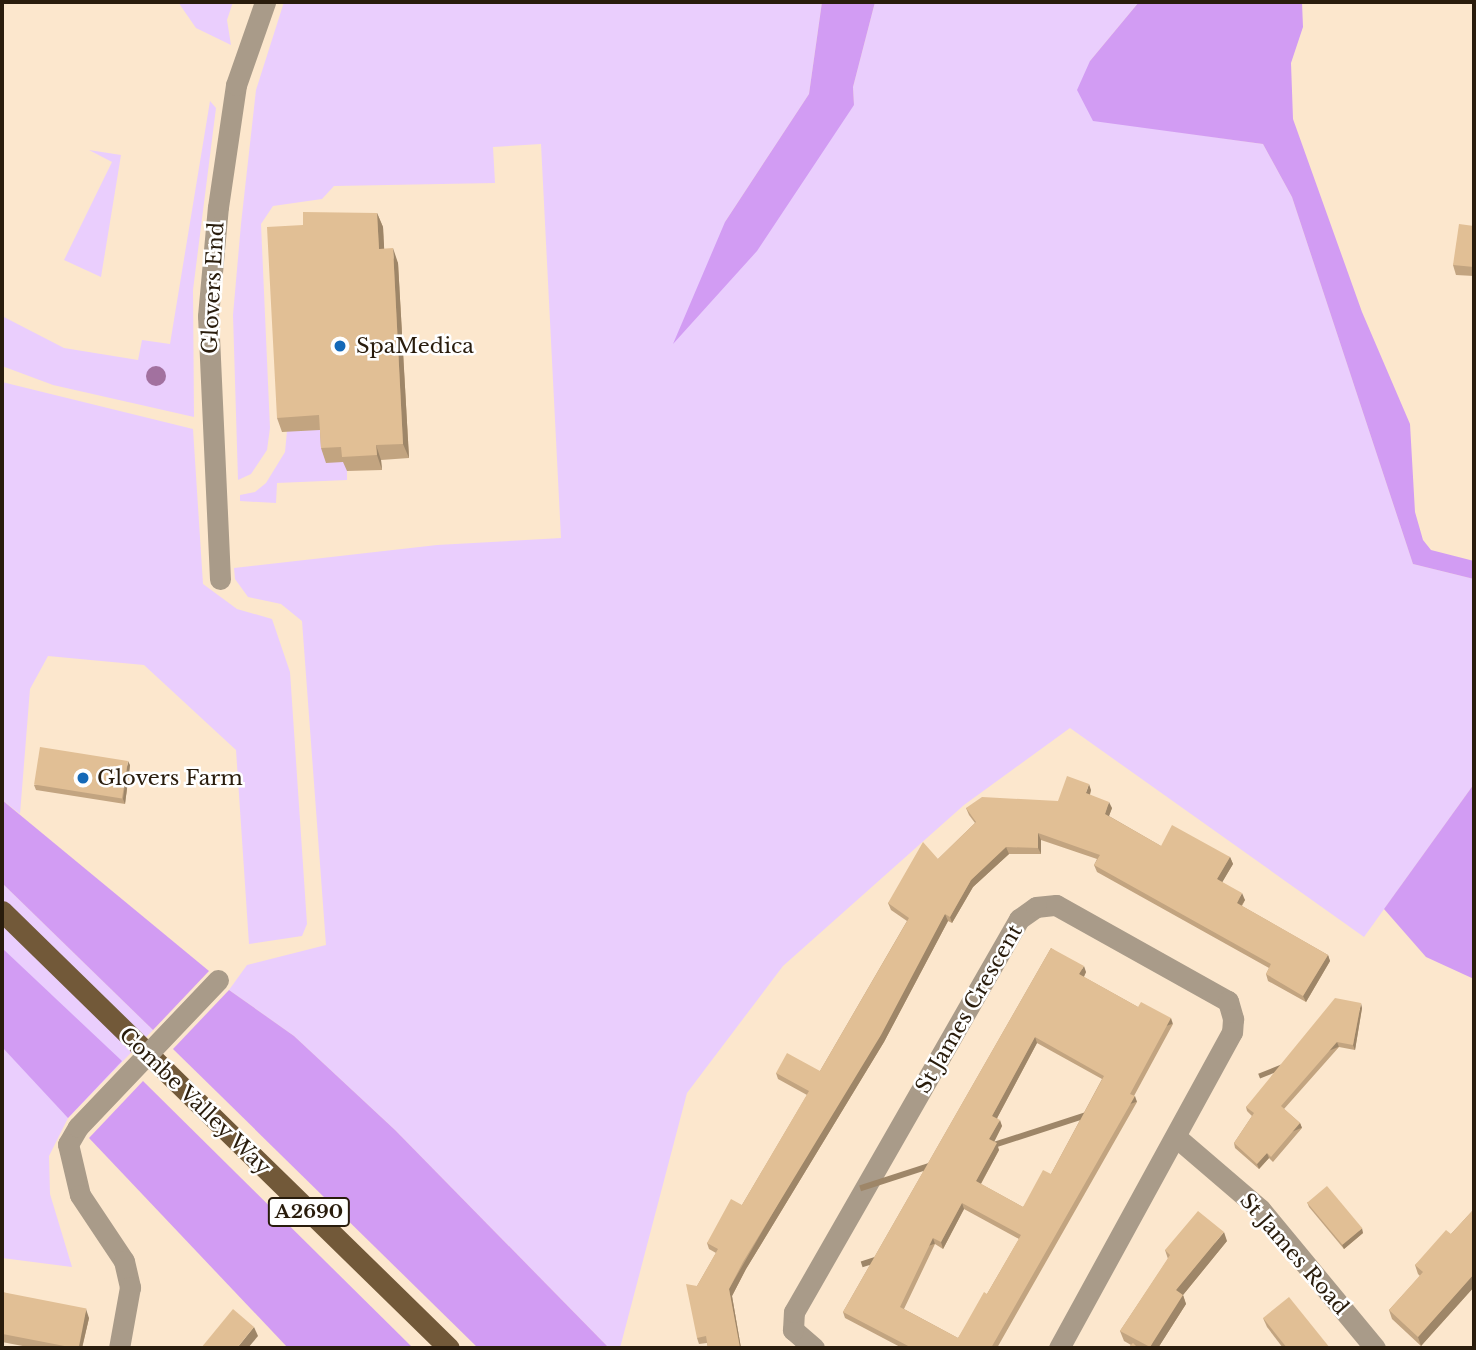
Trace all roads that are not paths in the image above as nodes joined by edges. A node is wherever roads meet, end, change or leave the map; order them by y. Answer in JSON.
{"nodes":[{"id":1,"x":265,"y":2,"type":"edge"},
{"id":2,"x":220,"y":579,"type":"dead end"},
{"id":3,"x":2,"y":911,"type":"edge"},
{"id":4,"x":218,"y":980,"type":"dead end"},
{"id":5,"x":1176,"y":1137,"type":"junction"},
{"id":6,"x":119,"y":1348,"type":"edge"},
{"id":7,"x":449,"y":1348,"type":"edge"},
{"id":8,"x":814,"y":1348,"type":"edge"},
{"id":9,"x":1059,"y":1348,"type":"edge"},
{"id":10,"x":1375,"y":1348,"type":"edge"}],
"edges":[{"from":1,"to":2,"type":"street","name":"Glovers End"},
{"from":3,"to":7,"type":"main road","name":"Combe Valley Way","number":"A2690"},
{"from":4,"to":6,"type":"street","bridge":true},
{"from":5,"to":8,"type":"street","name":"St James Crescent"},
{"from":5,"to":9,"type":"street","name":"St James Crescent"},
{"from":5,"to":10,"type":"street","name":"St James Road"}]}
